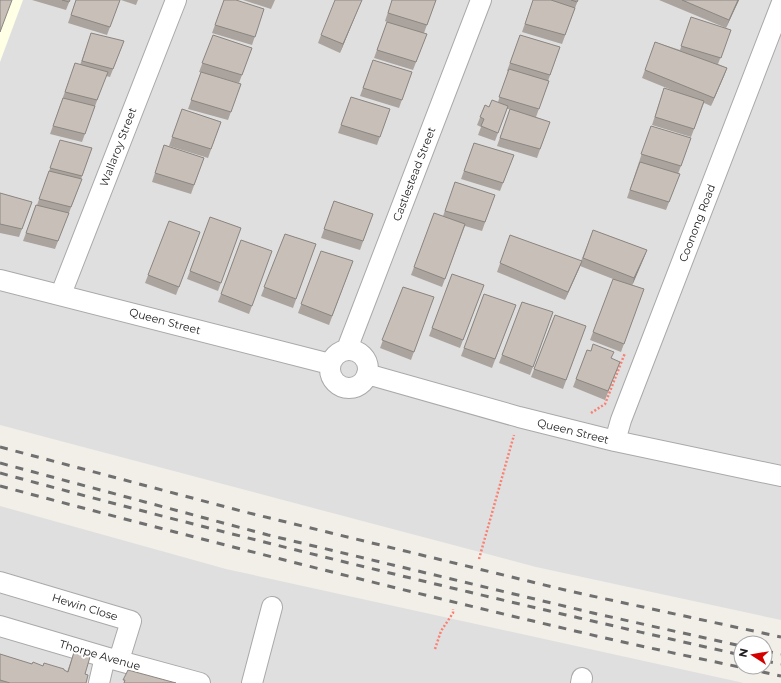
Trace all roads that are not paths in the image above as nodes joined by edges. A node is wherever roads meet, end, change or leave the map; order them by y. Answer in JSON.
{"nodes":[{"id":1,"x":176,"y":0,"type":"edge"},
{"id":2,"x":482,"y":0,"type":"edge"},
{"id":3,"x":781,"y":5,"type":"edge"},
{"id":4,"x":0,"y":280,"type":"edge"},
{"id":5,"x":61,"y":294,"type":"junction"},
{"id":6,"x":347,"y":349,"type":"junction"},
{"id":7,"x":330,"y":364,"type":"junction"},
{"id":8,"x":367,"y":374,"type":"junction"},
{"id":9,"x":615,"y":441,"type":"junction"},
{"id":10,"x":781,"y":476,"type":"edge"},
{"id":11,"x":0,"y":582,"type":"edge"},
{"id":12,"x":272,"y":607,"type":"dead end"},
{"id":13,"x":0,"y":626,"type":"edge"},
{"id":14,"x":112,"y":659,"type":"junction"},
{"id":15,"x":98,"y":683,"type":"edge"},
{"id":16,"x":200,"y":683,"type":"edge"},
{"id":17,"x":252,"y":683,"type":"edge"}],
"edges":[{"from":1,"to":5,"type":"street","name":"Wallaroy Street"},
{"from":2,"to":6,"type":"street","name":"Castlestead Street"},
{"from":3,"to":9,"type":"street","name":"Coonong Road"},
{"from":4,"to":5,"type":"street","name":"Queen Street"},
{"from":5,"to":7,"type":"street","name":"Queen Street"},
{"from":6,"to":7,"type":"street"},
{"from":6,"to":8,"type":"street"},
{"from":7,"to":8,"type":"street"},
{"from":8,"to":9,"type":"street","name":"Queen Street"},
{"from":9,"to":10,"type":"street","name":"Queen Street"},
{"from":11,"to":14,"type":"street","name":"Hewin Close"},
{"from":12,"to":17,"type":"street"},
{"from":13,"to":14,"type":"street","name":"Thorpe Avenue"},
{"from":14,"to":15,"type":"street"},
{"from":14,"to":16,"type":"street","name":"Thorpe Avenue"}]}
